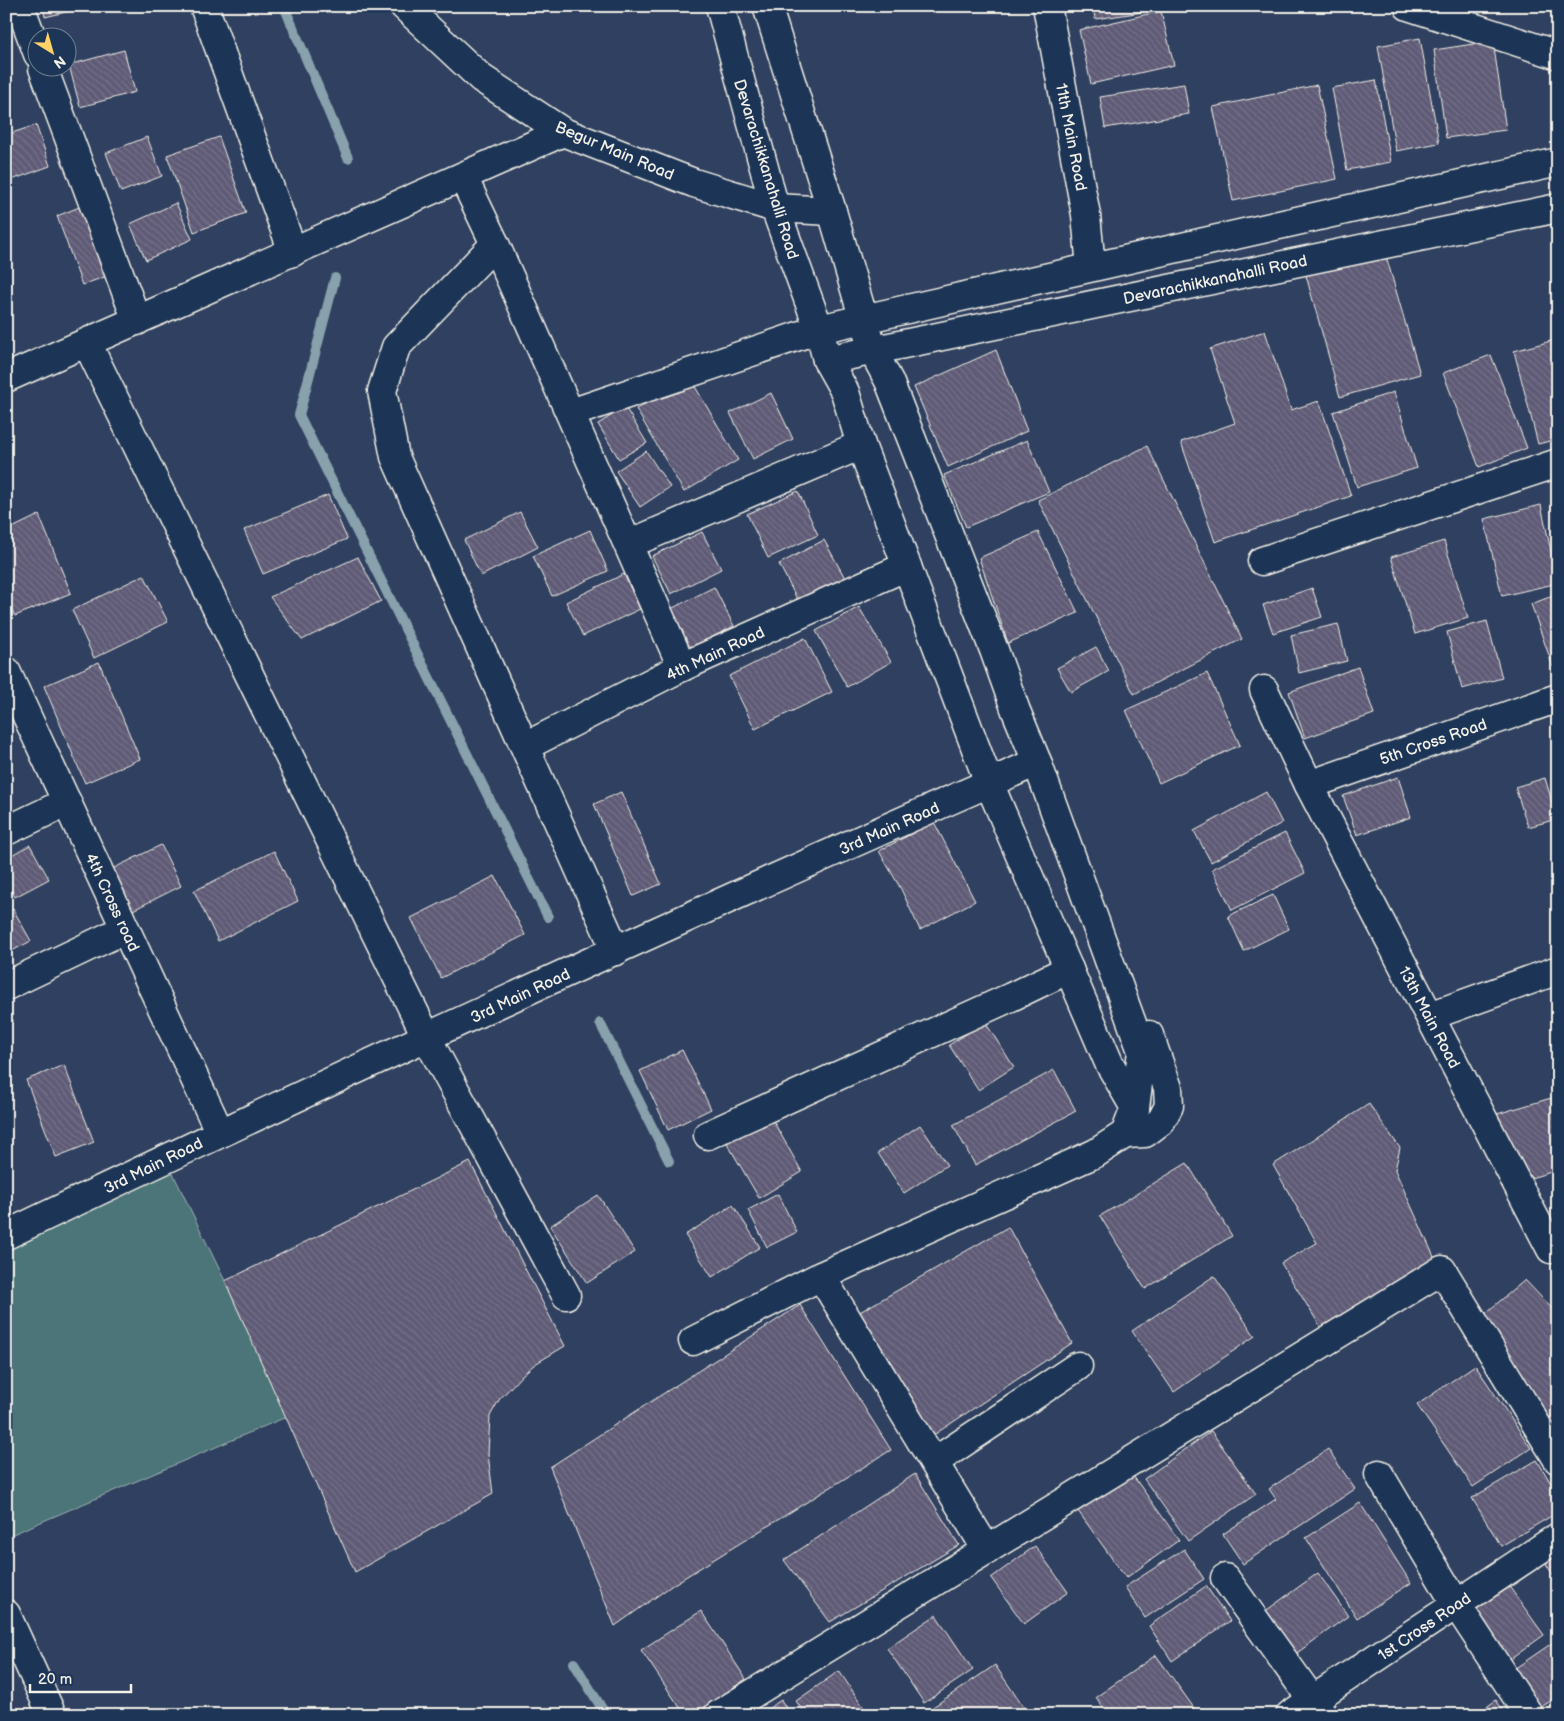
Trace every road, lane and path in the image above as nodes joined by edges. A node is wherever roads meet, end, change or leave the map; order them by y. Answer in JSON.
{"nodes":[{"id":1,"x":20,"y":6,"type":"edge"},
{"id":2,"x":204,"y":6,"type":"edge"},
{"id":3,"x":404,"y":6,"type":"edge"},
{"id":4,"x":720,"y":6,"type":"edge"},
{"id":5,"x":767,"y":6,"type":"edge"},
{"id":6,"x":1047,"y":6,"type":"edge"},
{"id":7,"x":1408,"y":6,"type":"edge"},
{"id":8,"x":28,"y":28,"type":"edge"},
{"id":9,"x":1558,"y":55,"type":"edge"},
{"id":10,"x":46,"y":78,"type":"edge"},
{"id":11,"x":563,"y":132,"type":"junction"},
{"id":12,"x":1558,"y":162,"type":"edge"},
{"id":13,"x":463,"y":177,"type":"junction"},
{"id":14,"x":775,"y":208,"type":"junction"},
{"id":15,"x":1558,"y":208,"type":"edge"},
{"id":16,"x":832,"y":211,"type":"junction"},
{"id":17,"x":495,"y":244,"type":"junction"},
{"id":18,"x":293,"y":252,"type":"junction"},
{"id":19,"x":1091,"y":268,"type":"junction"},
{"id":20,"x":863,"y":318,"type":"junction"},
{"id":21,"x":137,"y":321,"type":"junction"},
{"id":22,"x":818,"y":329,"type":"junction"},
{"id":23,"x":88,"y":343,"type":"junction"},
{"id":24,"x":873,"y":351,"type":"junction"},
{"id":25,"x":827,"y":360,"type":"junction"},
{"id":26,"x":6,"y":378,"type":"edge"},
{"id":27,"x":571,"y":413,"type":"junction"},
{"id":28,"x":861,"y":445,"type":"junction"},
{"id":29,"x":1558,"y":463,"type":"edge"},
{"id":30,"x":629,"y":544,"type":"junction"},
{"id":31,"x":1262,"y":561,"type":"dead end"},
{"id":32,"x":907,"y":566,"type":"junction"},
{"id":33,"x":682,"y":667,"type":"junction"},
{"id":34,"x":6,"y":671,"type":"edge"},
{"id":35,"x":1264,"y":690,"type":"dead end"},
{"id":36,"x":1558,"y":698,"type":"edge"},
{"id":37,"x":526,"y":746,"type":"junction"},
{"id":38,"x":1038,"y":762,"type":"junction"},
{"id":39,"x":989,"y":783,"type":"junction"},
{"id":40,"x":1309,"y":785,"type":"junction"},
{"id":41,"x":67,"y":802,"type":"junction"},
{"id":42,"x":6,"y":831,"type":"edge"},
{"id":43,"x":125,"y":929,"type":"junction"},
{"id":44,"x":616,"y":950,"type":"junction"},
{"id":45,"x":1069,"y":969,"type":"junction"},
{"id":46,"x":1558,"y":970,"type":"edge"},
{"id":47,"x":6,"y":986,"type":"edge"},
{"id":48,"x":1430,"y":1016,"type":"junction"},
{"id":49,"x":427,"y":1038,"type":"junction"},
{"id":50,"x":1146,"y":1043,"type":"junction"},
{"id":51,"x":1109,"y":1063,"type":"junction"},
{"id":52,"x":1135,"y":1108,"type":"junction"},
{"id":53,"x":220,"y":1133,"type":"junction"},
{"id":54,"x":1125,"y":1134,"type":"junction"},
{"id":55,"x":708,"y":1135,"type":"dead end"},
{"id":56,"x":6,"y":1235,"type":"edge"},
{"id":57,"x":1554,"y":1248,"type":"edge"},
{"id":58,"x":821,"y":1276,"type":"junction"},
{"id":59,"x":566,"y":1295,"type":"dead end"},
{"id":60,"x":693,"y":1341,"type":"dead end"},
{"id":61,"x":1078,"y":1366,"type":"dead end"},
{"id":62,"x":1558,"y":1460,"type":"edge"},
{"id":63,"x":934,"y":1462,"type":"junction"},
{"id":64,"x":1380,"y":1474,"type":"dead end"},
{"id":65,"x":1558,"y":1537,"type":"edge"},
{"id":66,"x":987,"y":1550,"type":"junction"},
{"id":67,"x":1225,"y":1578,"type":"dead end"},
{"id":68,"x":1456,"y":1604,"type":"junction"},
{"id":69,"x":6,"y":1614,"type":"edge"},
{"id":70,"x":16,"y":1663,"type":"edge"},
{"id":71,"x":1318,"y":1707,"type":"edge"},
{"id":72,"x":52,"y":1715,"type":"edge"},
{"id":73,"x":718,"y":1715,"type":"edge"},
{"id":74,"x":1290,"y":1715,"type":"edge"},
{"id":75,"x":1530,"y":1715,"type":"edge"}],
"edges":[{"from":1,"to":8,"type":"street"},
{"from":2,"to":18,"type":"street"},
{"from":3,"to":11,"type":"street","name":"Begur Main Road"},
{"from":4,"to":14,"type":"street","name":"Devarachikkanahalli Road"},
{"from":5,"to":16,"type":"street"},
{"from":6,"to":19,"type":"street","name":"11th Main Road"},
{"from":7,"to":9,"type":"street"},
{"from":10,"to":21,"type":"street"},
{"from":11,"to":13,"type":"street"},
{"from":11,"to":14,"type":"street","name":"Begur Main Road"},
{"from":12,"to":19,"type":"street"},
{"from":13,"to":17,"type":"street"},
{"from":13,"to":18,"type":"street"},
{"from":14,"to":16,"type":"street","name":"Begur Main Road"},
{"from":14,"to":22,"type":"street","name":"Devarachikkanahalli Road"},
{"from":15,"to":24,"type":"street","name":"Devarachikkanahalli Road"},
{"from":16,"to":20,"type":"street"},
{"from":17,"to":27,"type":"street"},
{"from":17,"to":37,"type":"street"},
{"from":18,"to":21,"type":"street"},
{"from":19,"to":20,"type":"street"},
{"from":20,"to":22,"type":"street"},
{"from":20,"to":24,"type":"street"},
{"from":21,"to":23,"type":"street"},
{"from":22,"to":25,"type":"street","name":"Devarachikkanahalli Road"},
{"from":22,"to":27,"type":"street"},
{"from":23,"to":26,"type":"street"},
{"from":23,"to":49,"type":"street"},
{"from":24,"to":25,"type":"street","name":"Devarachikkanahalli Road"},
{"from":24,"to":38,"type":"street"},
{"from":25,"to":28,"type":"street","name":"Devarachikkanahalli Road"},
{"from":27,"to":30,"type":"street"},
{"from":28,"to":30,"type":"street"},
{"from":28,"to":32,"type":"street","name":"Devarachikkanahalli Road"},
{"from":29,"to":31,"type":"street"},
{"from":30,"to":33,"type":"street"},
{"from":32,"to":33,"type":"street","name":"4th Main Road"},
{"from":32,"to":39,"type":"street","name":"Devarachikkanahalli Road"},
{"from":33,"to":37,"type":"street","name":"4th Main Road"},
{"from":34,"to":41,"type":"street","name":"4th Cross road"},
{"from":35,"to":40,"type":"street","name":"13th Main Road"},
{"from":36,"to":40,"type":"street","name":"5th Cross Road"},
{"from":37,"to":44,"type":"street"},
{"from":38,"to":39,"type":"street","name":"3rd Main Road"},
{"from":38,"to":50,"type":"street"},
{"from":39,"to":44,"type":"street","name":"3rd Main Road"},
{"from":39,"to":45,"type":"street","name":"Devarachikkanahalli Road"},
{"from":40,"to":48,"type":"street","name":"13th Main Road"},
{"from":41,"to":42,"type":"street"},
{"from":41,"to":43,"type":"street","name":"4th Cross road"},
{"from":43,"to":47,"type":"street"},
{"from":43,"to":53,"type":"street","name":"4th Cross road"},
{"from":44,"to":49,"type":"street","name":"3rd Main Road"},
{"from":45,"to":51,"type":"street","name":"Devarachikkanahalli Road"},
{"from":45,"to":55,"type":"street"},
{"from":46,"to":48,"type":"street"},
{"from":48,"to":57,"type":"street","name":"13th Main Road"},
{"from":49,"to":53,"type":"street","name":"3rd Main Road"},
{"from":49,"to":59,"type":"street"},
{"from":50,"to":51,"type":"street"},
{"from":50,"to":52,"type":"street"},
{"from":50,"to":54,"type":"street"},
{"from":51,"to":52,"type":"street","name":"Devarachikkanahalli Road"},
{"from":52,"to":54,"type":"street"},
{"from":53,"to":56,"type":"street","name":"3rd Main Road"},
{"from":54,"to":58,"type":"street"},
{"from":58,"to":60,"type":"street"},
{"from":58,"to":63,"type":"street"},
{"from":61,"to":63,"type":"street"},
{"from":62,"to":66,"type":"street"},
{"from":63,"to":66,"type":"street"},
{"from":64,"to":68,"type":"street"},
{"from":65,"to":68,"type":"street","name":"1st Cross Road"},
{"from":66,"to":73,"type":"street"},
{"from":67,"to":71,"type":"street"},
{"from":68,"to":71,"type":"street","name":"1st Cross Road"},
{"from":68,"to":75,"type":"street"},
{"from":69,"to":70,"type":"street"},
{"from":70,"to":72,"type":"street"},
{"from":71,"to":74,"type":"street","name":"1st Cross Road"}]}
